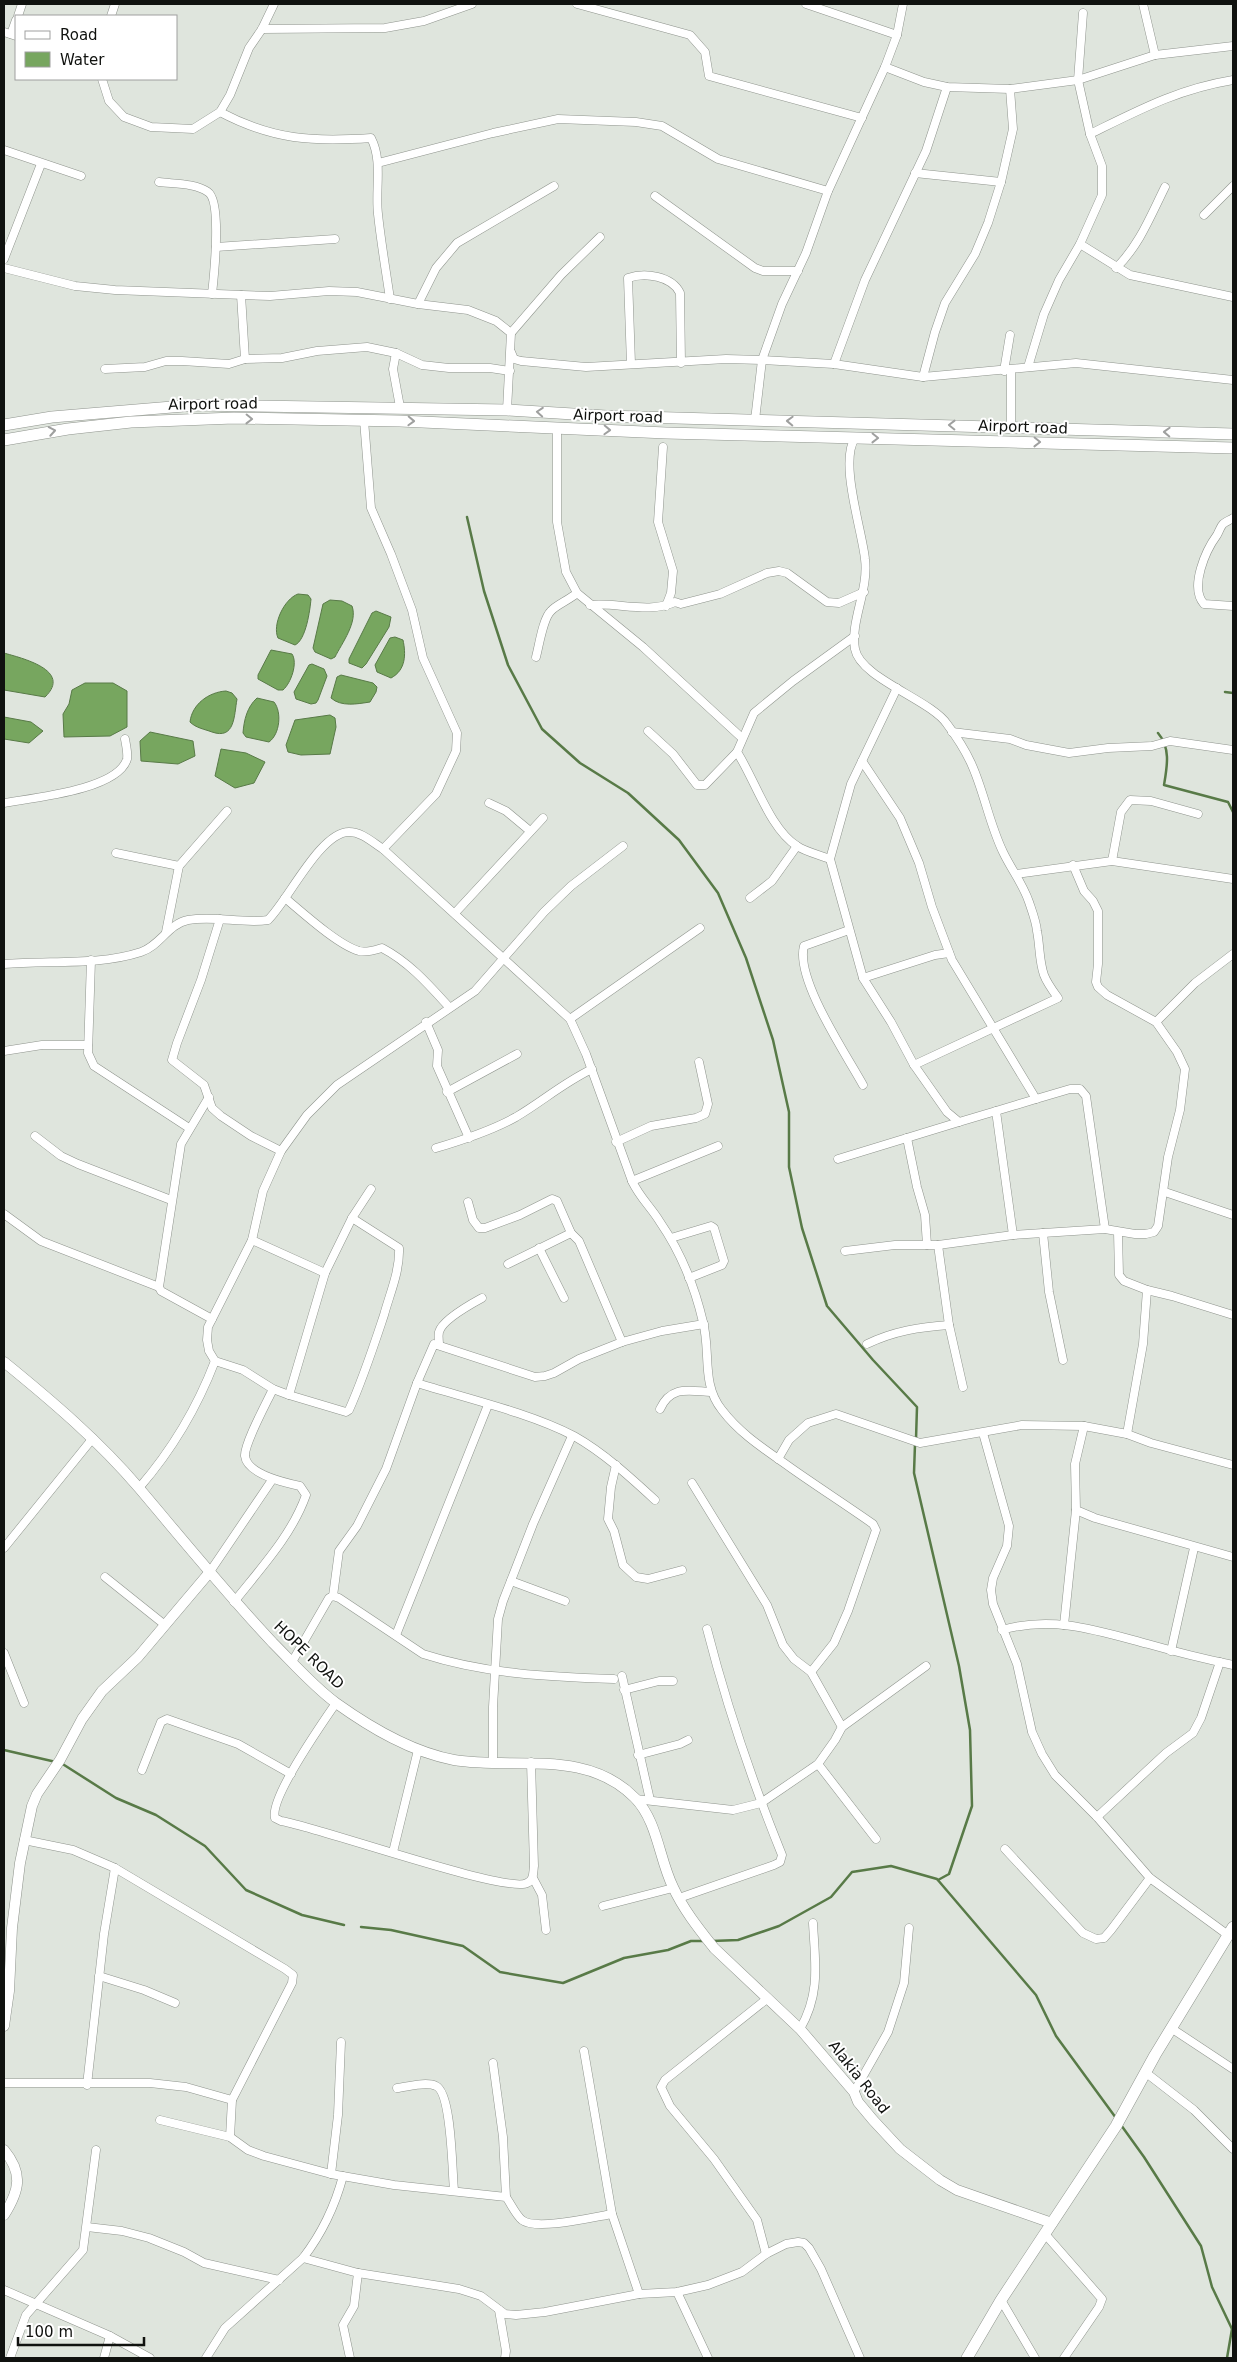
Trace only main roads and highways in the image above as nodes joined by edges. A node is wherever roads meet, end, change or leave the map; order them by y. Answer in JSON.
{"nodes":[{"id":1,"x":314,"y":406,"type":"junction"},
{"id":2,"x":634,"y":416,"type":"junction"},
{"id":3,"x":313,"y":420,"type":"junction"},
{"id":4,"x":4,"y":425,"type":"edge"},
{"id":5,"x":634,"y":432,"type":"junction"},
{"id":6,"x":1195,"y":433,"type":"junction"},
{"id":7,"x":1233,"y":434,"type":"edge"},
{"id":8,"x":4,"y":440,"type":"edge"},
{"id":9,"x":1196,"y":447,"type":"junction"},
{"id":10,"x":1233,"y":448,"type":"edge"},
{"id":11,"x":1231,"y":1931,"type":"edge"},
{"id":12,"x":967,"y":2358,"type":"edge"}],
"edges":[{"from":2,"to":1,"type":"main road","name":"Airport road","one_way":true},
{"from":1,"to":3,"type":"main road"},
{"from":1,"to":4,"type":"main road","name":"Airport road"},
{"from":2,"to":5,"type":"main road"},
{"from":6,"to":2,"type":"main road","name":"Airport road","one_way":true},
{"from":3,"to":5,"type":"main road","name":"Airport road","one_way":true},
{"from":8,"to":3,"type":"main road","name":"Airport road","one_way":true},
{"from":5,"to":9,"type":"main road","name":"Airport road","one_way":true},
{"from":6,"to":7,"type":"main road","name":"Airport road"},
{"from":6,"to":9,"type":"main road"},
{"from":9,"to":10,"type":"main road","name":"Airport road"},
{"from":11,"to":12,"type":"main road"}]}
